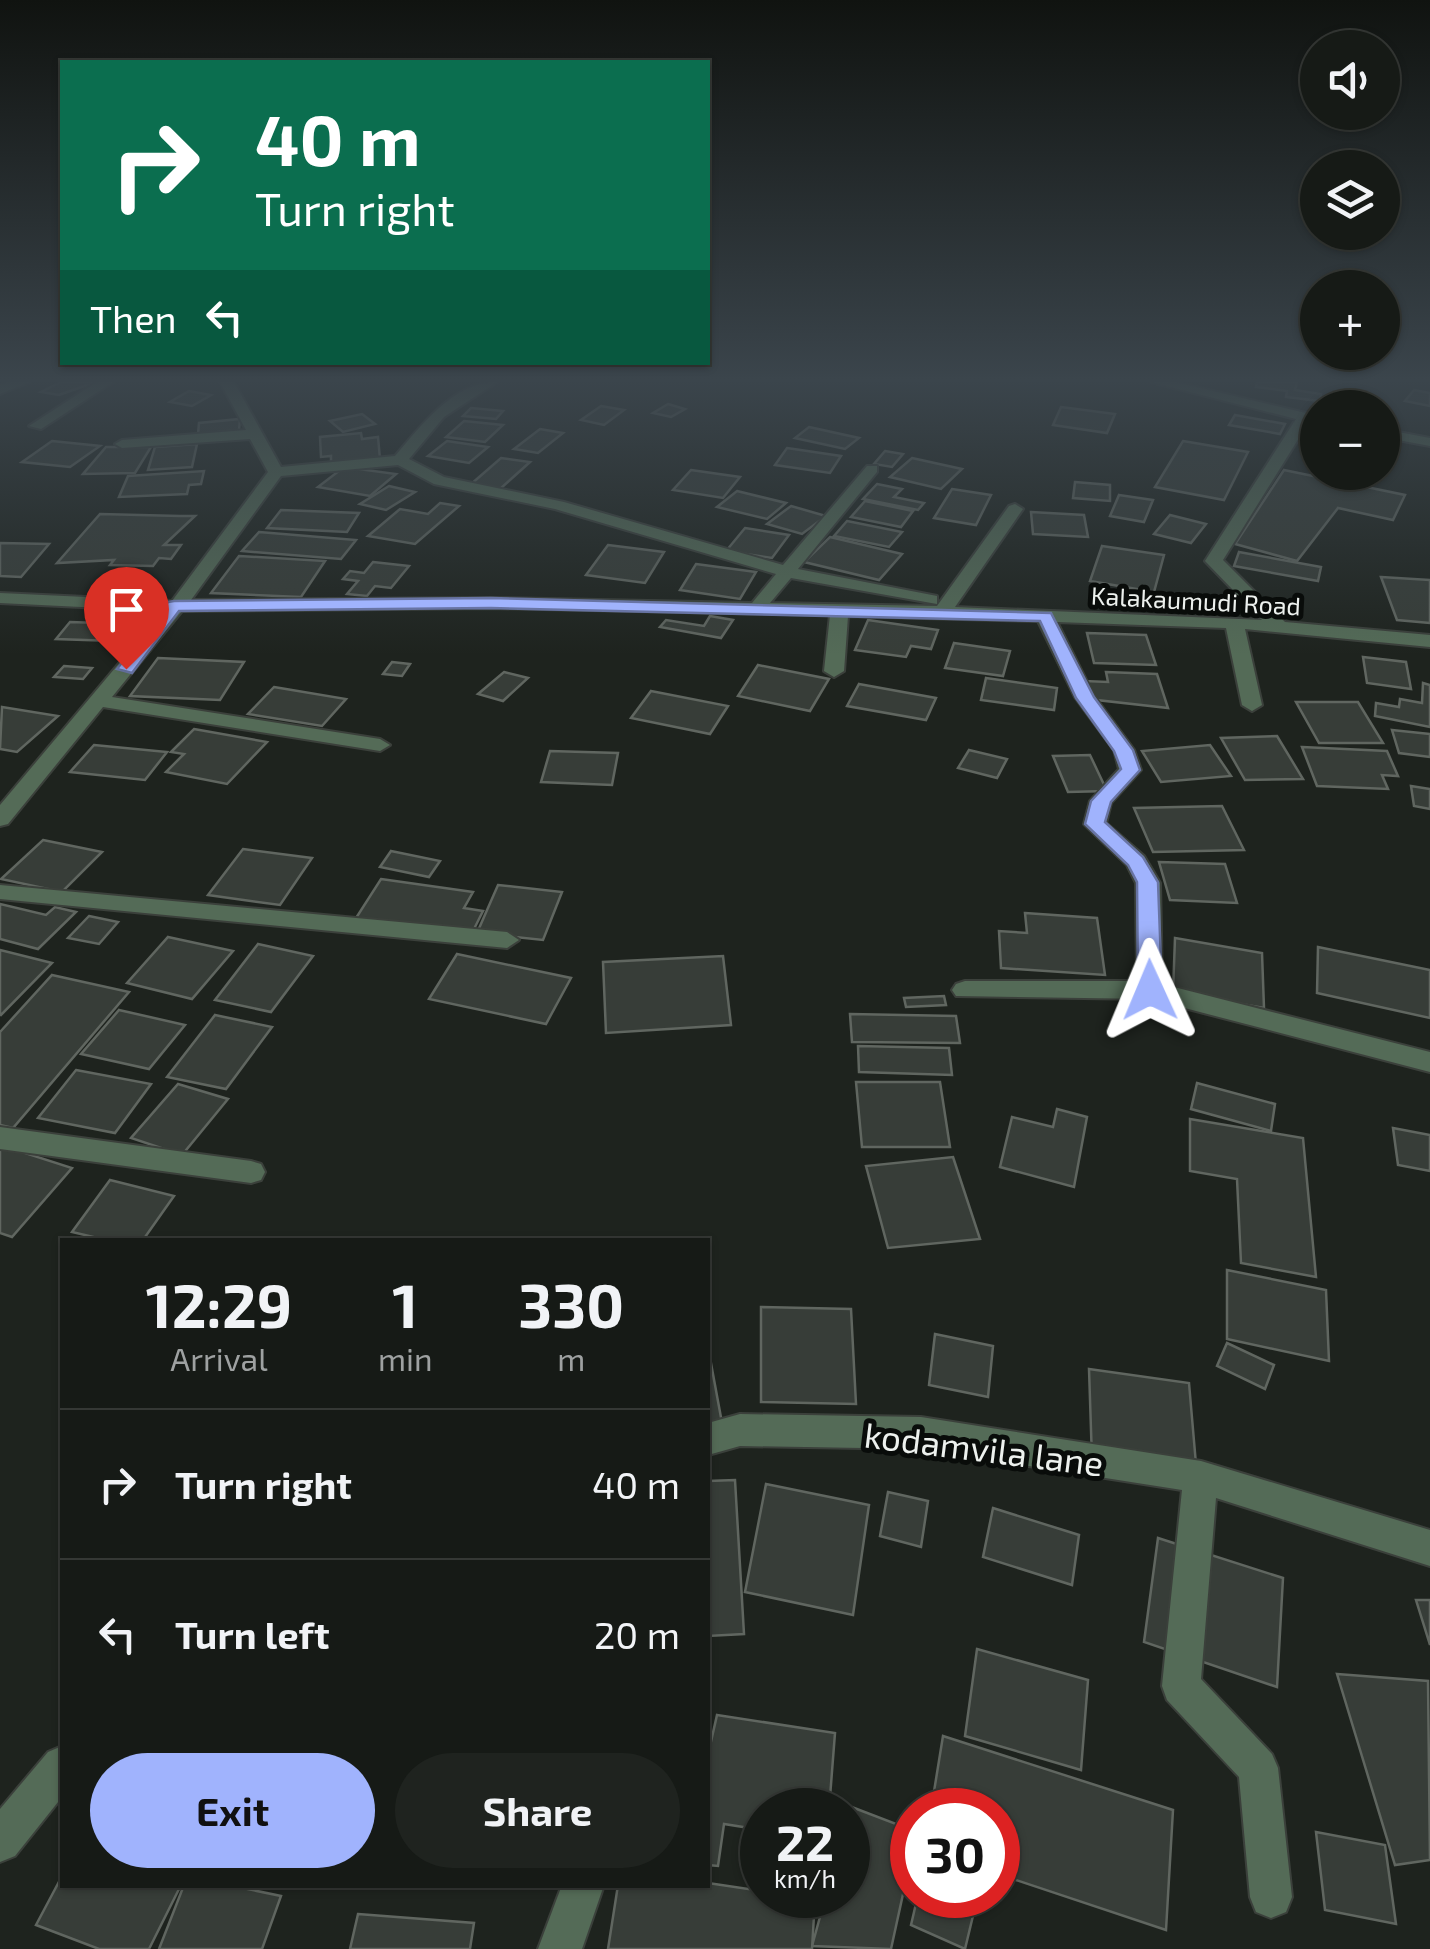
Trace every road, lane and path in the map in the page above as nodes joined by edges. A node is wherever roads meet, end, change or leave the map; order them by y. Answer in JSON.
{"nodes":[{"id":1,"x":275,"y":473,"type":"edge"},
{"id":2,"x":425,"y":473,"type":"edge"},
{"id":3,"x":869,"y":473,"type":"edge"},
{"id":4,"x":1274,"y":473,"type":"edge"},
{"id":5,"x":1015,"y":508,"type":"dead end"},
{"id":6,"x":784,"y":570,"type":"junction"},
{"id":7,"x":0,"y":598,"type":"edge"},
{"id":8,"x":174,"y":606,"type":"junction"},
{"id":9,"x":944,"y":608,"type":"junction"},
{"id":10,"x":756,"y":609,"type":"junction"},
{"id":11,"x":839,"y":612,"type":"junction"},
{"id":12,"x":1046,"y":616,"type":"junction"},
{"id":13,"x":1234,"y":623,"type":"junction"},
{"id":14,"x":1279,"y":627,"type":"junction"},
{"id":15,"x":1430,"y":641,"type":"edge"},
{"id":16,"x":834,"y":671,"type":"dead end"},
{"id":17,"x":102,"y":701,"type":"junction"},
{"id":18,"x":1252,"y":705,"type":"dead end"},
{"id":19,"x":380,"y":745,"type":"dead end"},
{"id":20,"x":4,"y":810,"type":"edge"},
{"id":21,"x":0,"y":892,"type":"edge"},
{"id":22,"x":507,"y":940,"type":"dead end"},
{"id":23,"x":965,"y":990,"type":"dead end"},
{"id":24,"x":1150,"y":990,"type":"junction"},
{"id":25,"x":1430,"y":1062,"type":"edge"},
{"id":26,"x":0,"y":1138,"type":"edge"},
{"id":27,"x":251,"y":1172,"type":"dead end"},
{"id":28,"x":710,"y":1438,"type":"edge"},
{"id":29,"x":1201,"y":1477,"type":"junction"},
{"id":30,"x":1430,"y":1548,"type":"edge"},
{"id":31,"x":60,"y":1768,"type":"edge"},
{"id":32,"x":0,"y":1841,"type":"edge"},
{"id":33,"x":582,"y":1888,"type":"edge"},
{"id":34,"x":1271,"y":1897,"type":"dead end"},
{"id":35,"x":560,"y":1949,"type":"edge"}],
"edges":[{"from":1,"to":8,"type":"street"},
{"from":2,"to":6,"type":"street"},
{"from":3,"to":6,"type":"street"},
{"from":4,"to":14,"type":"street"},
{"from":5,"to":9,"type":"street"},
{"from":6,"to":9,"type":"street"},
{"from":6,"to":10,"type":"street"},
{"from":7,"to":8,"type":"street","name":"Kalakaumudi Road"},
{"from":8,"to":10,"type":"street","name":"Kalakaumudi Road"},
{"from":8,"to":17,"type":"street"},
{"from":9,"to":11,"type":"street","name":"Kalakaumudi Road"},
{"from":9,"to":12,"type":"street","name":"Kalakaumudi Road"},
{"from":10,"to":11,"type":"street","name":"Kalakaumudi Road"},
{"from":11,"to":16,"type":"street"},
{"from":12,"to":13,"type":"street","name":"Kalakaumudi Road"},
{"from":12,"to":24,"type":"street"},
{"from":13,"to":14,"type":"street","name":"Kalakaumudi Road"},
{"from":13,"to":18,"type":"street"},
{"from":14,"to":15,"type":"street","name":"Kalakaumudi Road"},
{"from":17,"to":19,"type":"street"},
{"from":17,"to":20,"type":"street"},
{"from":21,"to":22,"type":"street"},
{"from":23,"to":24,"type":"street"},
{"from":24,"to":25,"type":"street"},
{"from":26,"to":27,"type":"street"},
{"from":28,"to":29,"type":"street","name":"kodamvila lane"},
{"from":29,"to":30,"type":"street","name":"kodamvila lane"},
{"from":29,"to":34,"type":"street"},
{"from":31,"to":32,"type":"street"},
{"from":33,"to":35,"type":"street"}]}
